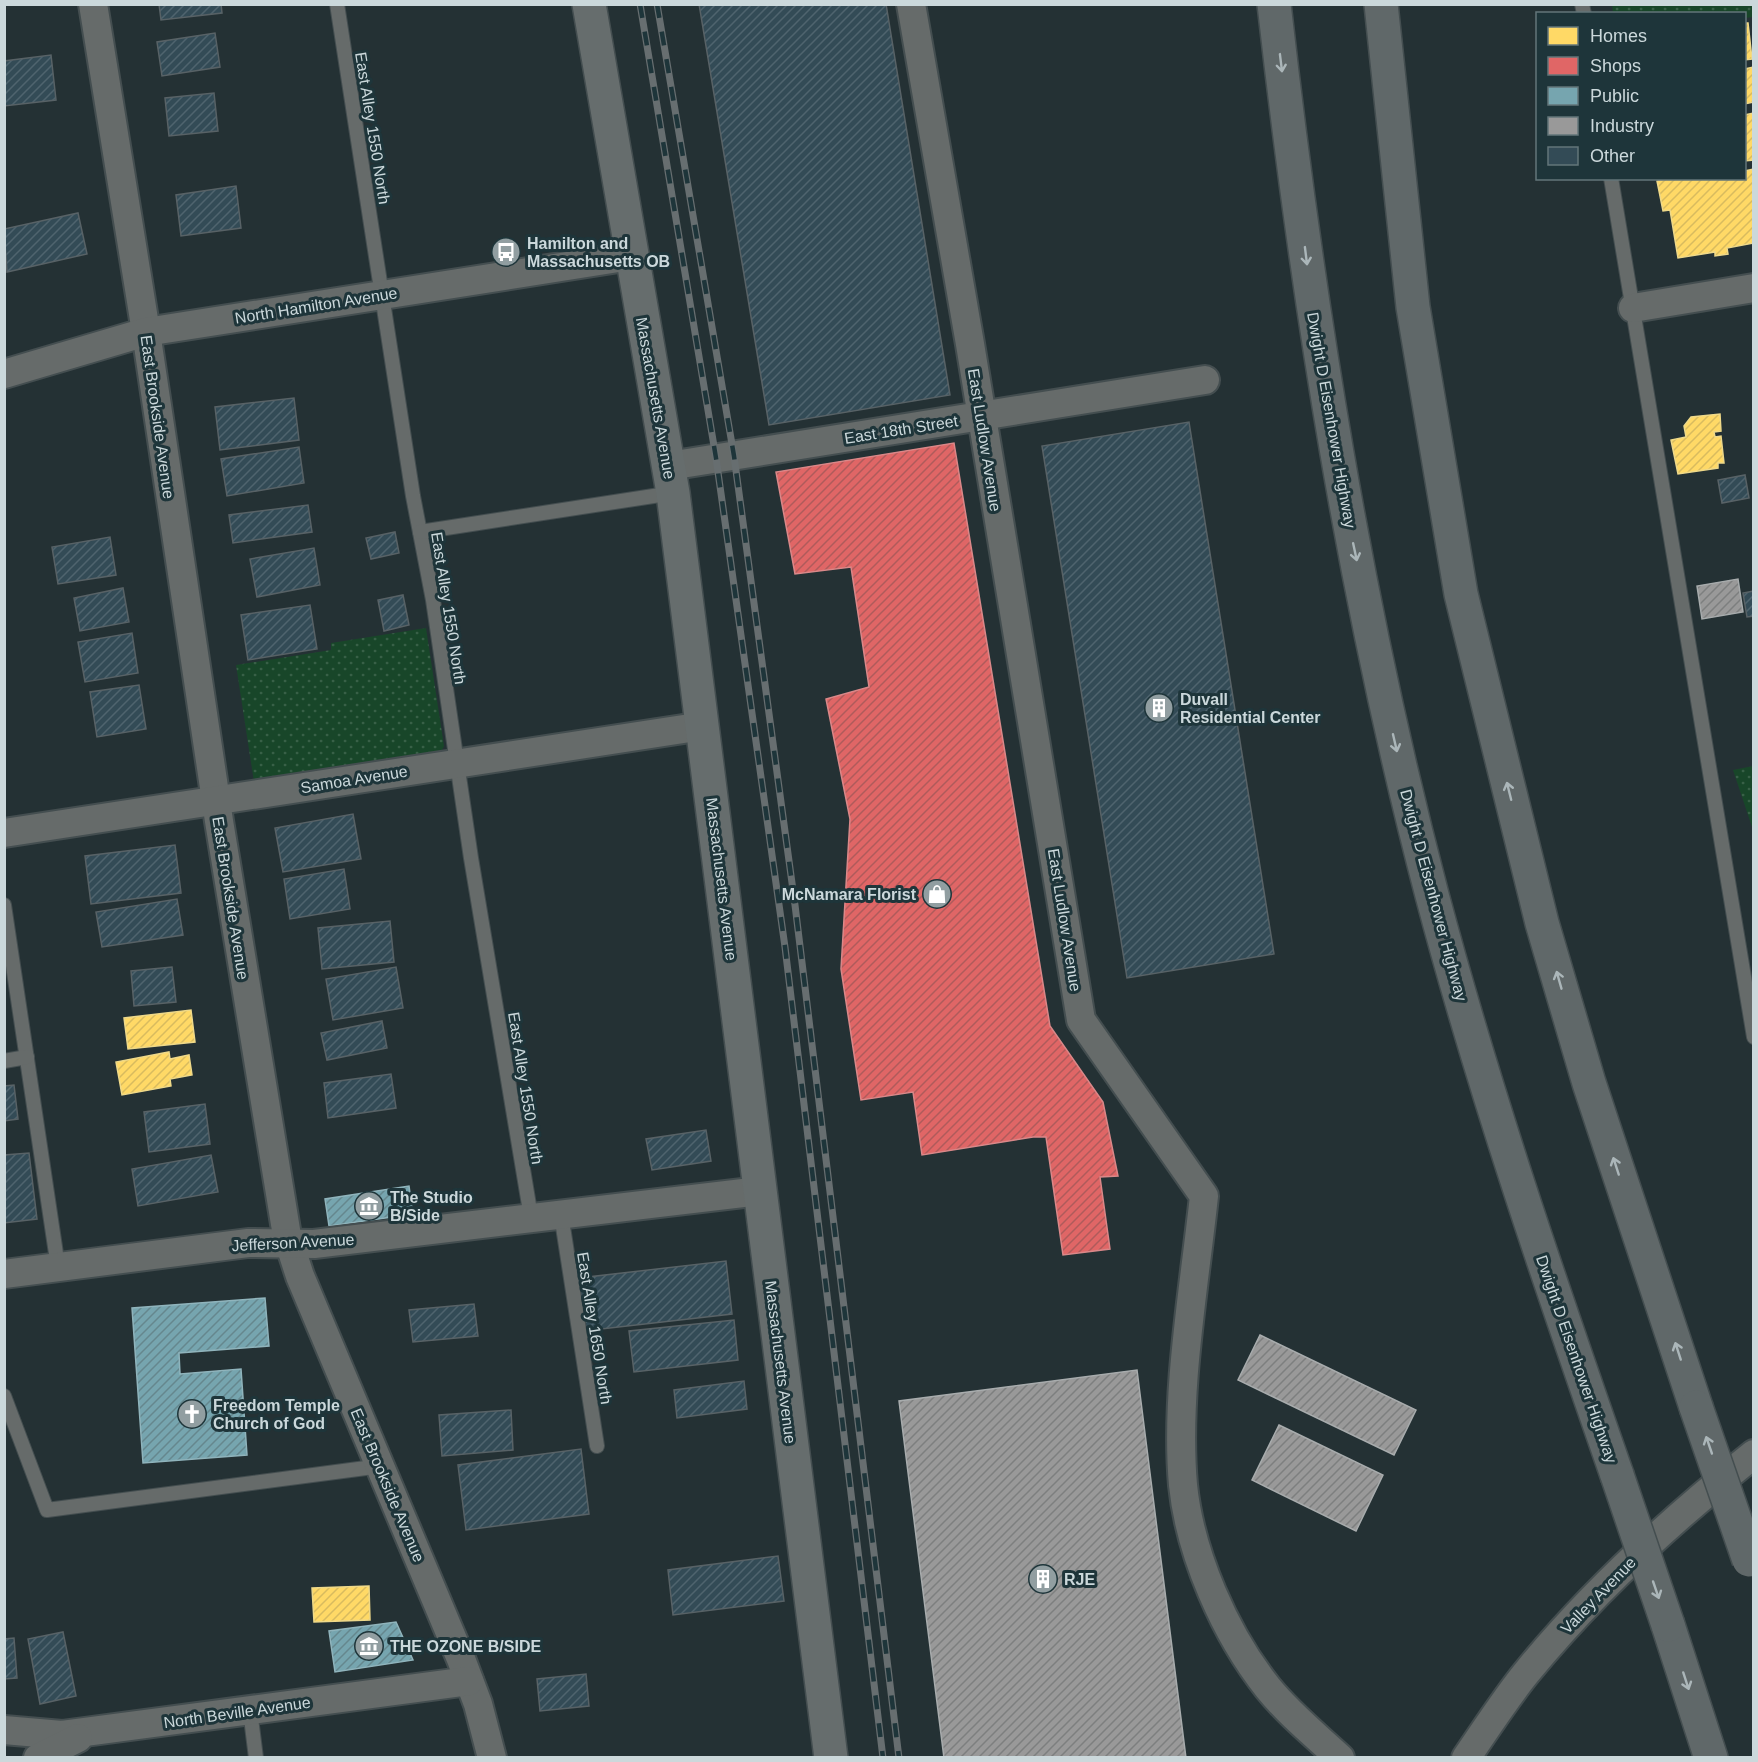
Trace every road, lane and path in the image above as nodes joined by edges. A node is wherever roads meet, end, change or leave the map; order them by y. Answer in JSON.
{"nodes":[{"id":1,"x":93,"y":4,"type":"edge"},
{"id":2,"x":337,"y":4,"type":"edge"},
{"id":3,"x":589,"y":4,"type":"edge"},
{"id":4,"x":911,"y":4,"type":"edge"},
{"id":5,"x":1274,"y":4,"type":"edge"},
{"id":6,"x":1381,"y":4,"type":"edge"},
{"id":7,"x":1611,"y":180,"type":"edge"},
{"id":8,"x":631,"y":256,"type":"junction"},
{"id":9,"x":1754,"y":288,"type":"edge"},
{"id":10,"x":384,"y":295,"type":"junction"},
{"id":11,"x":1633,"y":308,"type":"junction"},
{"id":12,"x":146,"y":332,"type":"junction"},
{"id":13,"x":4,"y":374,"type":"edge"},
{"id":14,"x":1205,"y":380,"type":"dead end"},
{"id":15,"x":981,"y":416,"type":"junction"},
{"id":16,"x":671,"y":479,"type":"junction"},
{"id":17,"x":420,"y":532,"type":"junction"},
{"id":18,"x":703,"y":726,"type":"junction"},
{"id":19,"x":457,"y":763,"type":"junction"},
{"id":20,"x":216,"y":800,"type":"junction"},
{"id":21,"x":4,"y":833,"type":"edge"},
{"id":22,"x":4,"y":905,"type":"edge"},
{"id":23,"x":1754,"y":1037,"type":"edge"},
{"id":24,"x":27,"y":1057,"type":"junction"},
{"id":25,"x":4,"y":1061,"type":"edge"},
{"id":26,"x":760,"y":1191,"type":"junction"},
{"id":27,"x":561,"y":1214,"type":"junction"},
{"id":28,"x":531,"y":1216,"type":"junction"},
{"id":29,"x":290,"y":1245,"type":"junction"},
{"id":30,"x":58,"y":1267,"type":"junction"},
{"id":31,"x":4,"y":1274,"type":"edge"},
{"id":32,"x":4,"y":1396,"type":"edge"},
{"id":33,"x":597,"y":1446,"type":"dead end"},
{"id":34,"x":1754,"y":1454,"type":"edge"},
{"id":35,"x":381,"y":1466,"type":"junction"},
{"id":36,"x":1751,"y":1567,"type":"edge"},
{"id":37,"x":469,"y":1680,"type":"junction"},
{"id":38,"x":250,"y":1710,"type":"junction"},
{"id":39,"x":4,"y":1730,"type":"edge"},
{"id":40,"x":94,"y":1731,"type":"junction"},
{"id":41,"x":38,"y":1758,"type":"edge"},
{"id":42,"x":256,"y":1758,"type":"edge"},
{"id":43,"x":492,"y":1758,"type":"edge"},
{"id":44,"x":831,"y":1758,"type":"edge"},
{"id":45,"x":1340,"y":1758,"type":"edge"},
{"id":46,"x":1466,"y":1758,"type":"edge"},
{"id":47,"x":1711,"y":1758,"type":"edge"}],
"edges":[{"from":1,"to":12,"type":"street","name":"East Brookside Avenue"},
{"from":2,"to":10,"type":"lane","name":"East Alley 1550 North"},
{"from":3,"to":8,"type":"street","name":"Massachusetts Avenue"},
{"from":4,"to":15,"type":"street","name":"East Ludlow Avenue"},
{"from":5,"to":47,"type":"highway","name":"Dwight D Eisenhower Highway","one_way":true,"bridge":true},
{"from":36,"to":6,"type":"highway","one_way":true,"bridge":true},
{"from":7,"to":11,"type":"lane"},
{"from":8,"to":10,"type":"street","name":"North Hamilton Avenue"},
{"from":8,"to":16,"type":"street","name":"Massachusetts Avenue"},
{"from":9,"to":11,"type":"street"},
{"from":10,"to":12,"type":"street","name":"North Hamilton Avenue"},
{"from":10,"to":17,"type":"lane","name":"East Alley 1550 North"},
{"from":11,"to":23,"type":"lane"},
{"from":12,"to":13,"type":"street","name":"North Hamilton Avenue"},
{"from":12,"to":20,"type":"street","name":"East Brookside Avenue"},
{"from":14,"to":15,"type":"street","name":"East 18th Street"},
{"from":15,"to":16,"type":"street","name":"East 18th Street"},
{"from":15,"to":45,"type":"street","name":"East Ludlow Avenue"},
{"from":16,"to":17,"type":"lane"},
{"from":16,"to":18,"type":"street","name":"Massachusetts Avenue"},
{"from":17,"to":19,"type":"lane","name":"East Alley 1550 North"},
{"from":18,"to":19,"type":"street","name":"Samoa Avenue"},
{"from":18,"to":26,"type":"street","name":"Massachusetts Avenue"},
{"from":19,"to":20,"type":"street","name":"Samoa Avenue"},
{"from":19,"to":28,"type":"lane","name":"East Alley 1550 North"},
{"from":20,"to":21,"type":"street","name":"Samoa Avenue"},
{"from":20,"to":29,"type":"street","name":"East Brookside Avenue"},
{"from":22,"to":24,"type":"lane"},
{"from":24,"to":25,"type":"lane"},
{"from":24,"to":30,"type":"lane"},
{"from":26,"to":27,"type":"street","name":"Jefferson Avenue"},
{"from":26,"to":44,"type":"street","name":"Massachusetts Avenue"},
{"from":27,"to":28,"type":"street","name":"Jefferson Avenue"},
{"from":27,"to":33,"type":"lane","name":"East Alley 1650 North"},
{"from":28,"to":29,"type":"street","name":"Jefferson Avenue"},
{"from":29,"to":30,"type":"street","name":"Jefferson Avenue"},
{"from":29,"to":35,"type":"street","name":"East Brookside Avenue"},
{"from":30,"to":31,"type":"street","name":"Jefferson Avenue"},
{"from":32,"to":35,"type":"lane"},
{"from":34,"to":46,"type":"street","name":"Valley Avenue"},
{"from":35,"to":37,"type":"street","name":"East Brookside Avenue"},
{"from":37,"to":38,"type":"street","name":"North Beville Avenue"},
{"from":37,"to":43,"type":"street","name":"East Brookside Avenue"},
{"from":38,"to":40,"type":"street","name":"North Beville Avenue"},
{"from":38,"to":42,"type":"lane"},
{"from":39,"to":40,"type":"street","name":"North Beville Avenue"},
{"from":40,"to":41,"type":"street"}]}
